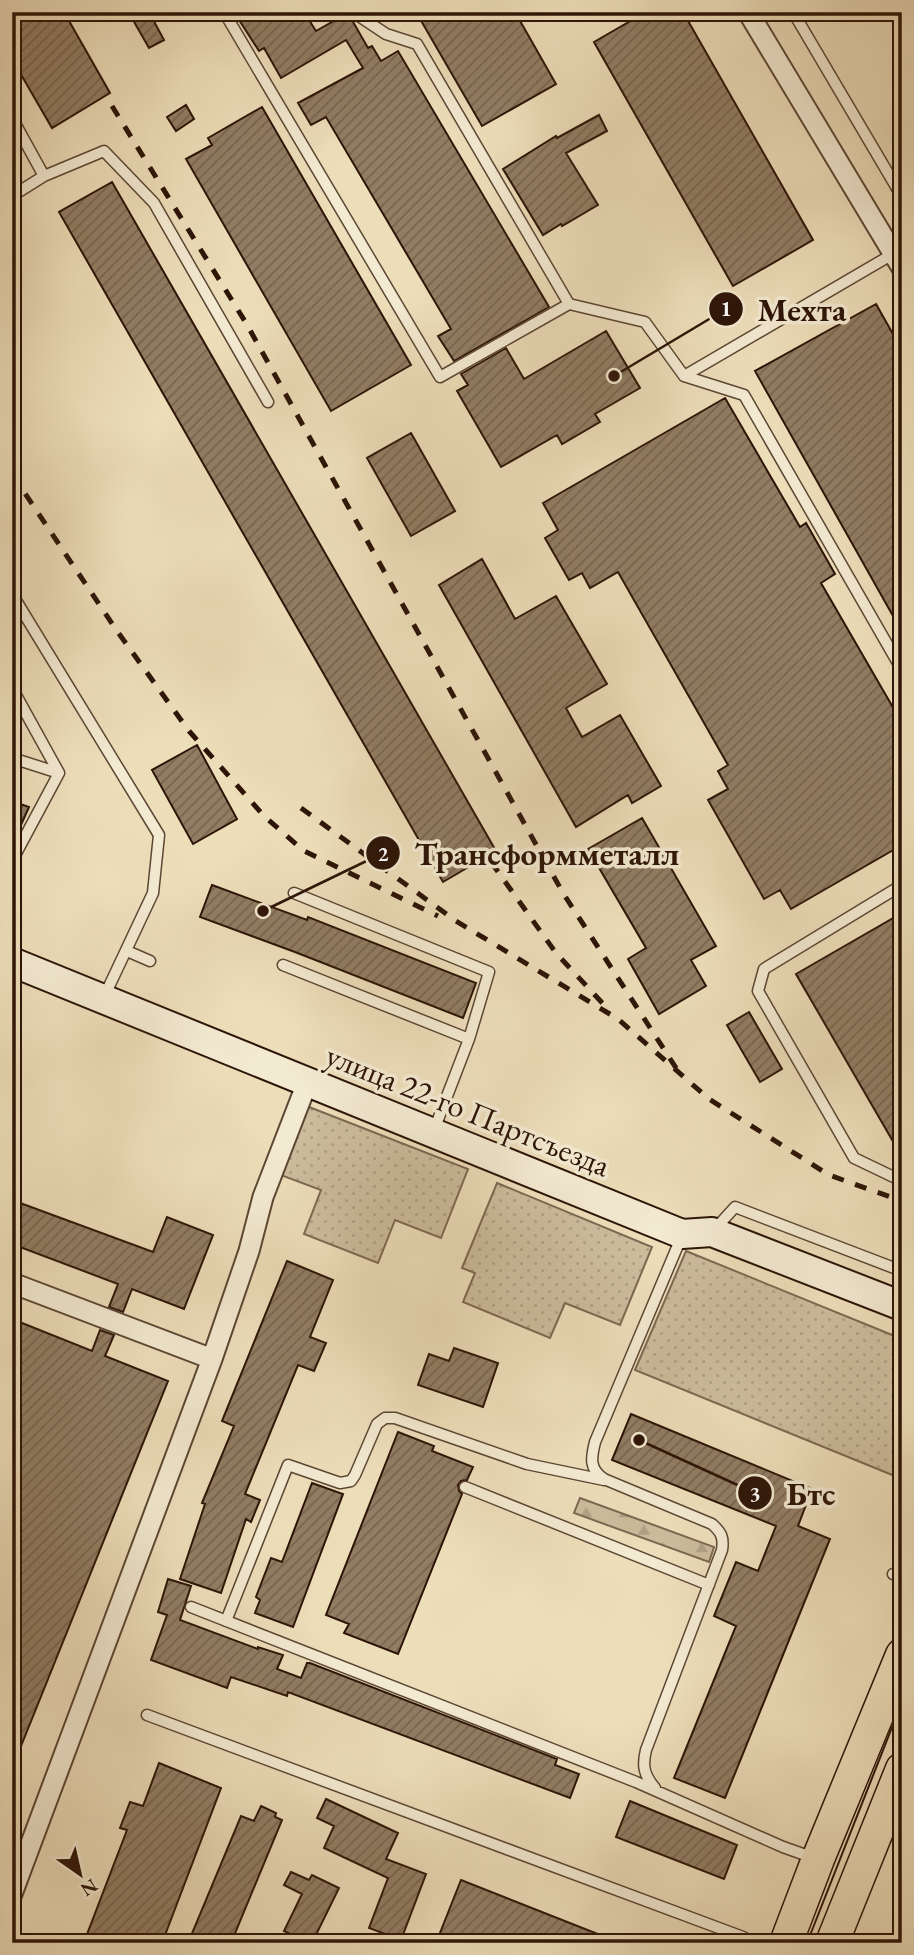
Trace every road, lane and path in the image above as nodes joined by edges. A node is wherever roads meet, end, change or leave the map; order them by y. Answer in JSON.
{"nodes":[{"id":1,"x":225,"y":12,"type":"edge"},
{"id":2,"x":354,"y":12,"type":"edge"},
{"id":3,"x":748,"y":12,"type":"edge"},
{"id":4,"x":793,"y":12,"type":"edge"},
{"id":5,"x":12,"y":118,"type":"edge"},
{"id":6,"x":44,"y":176,"type":"junction"},
{"id":7,"x":898,"y":190,"type":"dead end"},
{"id":8,"x":12,"y":195,"type":"edge"},
{"id":9,"x":898,"y":261,"type":"edge"},
{"id":10,"x":569,"y":304,"type":"junction"},
{"id":11,"x":684,"y":376,"type":"junction"},
{"id":12,"x":268,"y":402,"type":"dead end"},
{"id":13,"x":12,"y":594,"type":"edge"},
{"id":14,"x":902,"y":670,"type":"edge"},
{"id":15,"x":12,"y":688,"type":"edge"},
{"id":16,"x":12,"y":758,"type":"edge"},
{"id":17,"x":59,"y":773,"type":"junction"},
{"id":18,"x":12,"y":861,"type":"edge"},
{"id":19,"x":902,"y":885,"type":"edge"},
{"id":20,"x":294,"y":893,"type":"dead end"},
{"id":21,"x":127,"y":951,"type":"junction"},
{"id":22,"x":150,"y":961,"type":"dead end"},
{"id":23,"x":12,"y":962,"type":"edge"},
{"id":24,"x":283,"y":965,"type":"dead end"},
{"id":25,"x":104,"y":998,"type":"junction"},
{"id":26,"x":469,"y":1039,"type":"junction"},
{"id":27,"x":307,"y":1083,"type":"junction"},
{"id":28,"x":432,"y":1134,"type":"junction"},
{"id":29,"x":902,"y":1181,"type":"edge"},
{"id":30,"x":712,"y":1233,"type":"junction"},
{"id":31,"x":682,"y":1234,"type":"junction"},
{"id":32,"x":902,"y":1271,"type":"edge"},
{"id":33,"x":12,"y":1283,"type":"edge"},
{"id":34,"x":902,"y":1306,"type":"edge"},
{"id":35,"x":212,"y":1359,"type":"junction"},
{"id":36,"x":608,"y":1481,"type":"junction"},
{"id":37,"x":465,"y":1487,"type":"dead end"},
{"id":38,"x":709,"y":1585,"type":"junction"},
{"id":39,"x":191,"y":1607,"type":"dead end"},
{"id":40,"x":226,"y":1621,"type":"junction"},
{"id":41,"x":902,"y":1655,"type":"edge"},
{"id":42,"x":147,"y":1715,"type":"dead end"},
{"id":43,"x":643,"y":1764,"type":"junction"},
{"id":44,"x":902,"y":1769,"type":"edge"},
{"id":45,"x":618,"y":1775,"type":"junction"},
{"id":46,"x":657,"y":1791,"type":"junction"},
{"id":47,"x":818,"y":1859,"type":"junction"},
{"id":48,"x":12,"y":1894,"type":"edge"},
{"id":49,"x":752,"y":1943,"type":"edge"},
{"id":50,"x":786,"y":1943,"type":"edge"},
{"id":51,"x":832,"y":1943,"type":"edge"}],
"edges":[{"from":1,"to":10,"type":"lane"},
{"from":2,"to":10,"type":"lane"},
{"from":3,"to":9,"type":"street"},
{"from":4,"to":7,"type":"lane"},
{"from":5,"to":6,"type":"lane"},
{"from":6,"to":8,"type":"lane"},
{"from":6,"to":12,"type":"lane"},
{"from":9,"to":11,"type":"lane"},
{"from":10,"to":11,"type":"lane"},
{"from":11,"to":14,"type":"lane"},
{"from":13,"to":21,"type":"lane"},
{"from":15,"to":17,"type":"lane"},
{"from":16,"to":17,"type":"lane"},
{"from":17,"to":18,"type":"lane"},
{"from":19,"to":29,"type":"lane"},
{"from":20,"to":26,"type":"lane"},
{"from":21,"to":22,"type":"lane"},
{"from":21,"to":25,"type":"lane"},
{"from":23,"to":25,"type":"street","name":"улица 22-го Партсъезда"},
{"from":24,"to":26,"type":"lane"},
{"from":25,"to":27,"type":"street","name":"улица 22-го Партсъезда"},
{"from":26,"to":28,"type":"lane"},
{"from":27,"to":28,"type":"street","name":"улица 22-го Партсъезда"},
{"from":27,"to":35,"type":"street"},
{"from":28,"to":31,"type":"street","name":"улица 22-го Партсъезда"},
{"from":30,"to":31,"type":"street","name":"улица 22-го Партсъезда"},
{"from":30,"to":32,"type":"lane"},
{"from":30,"to":34,"type":"street","name":"улица 22-го Партсъезда"},
{"from":31,"to":36,"type":"lane"},
{"from":33,"to":35,"type":"street"},
{"from":35,"to":48,"type":"street"},
{"from":36,"to":38,"type":"lane"},
{"from":36,"to":40,"type":"lane"},
{"from":37,"to":38,"type":"lane"},
{"from":38,"to":43,"type":"lane"},
{"from":39,"to":40,"type":"lane"},
{"from":40,"to":45,"type":"lane"},
{"from":41,"to":47,"type":"main road"},
{"from":42,"to":49,"type":"lane"},
{"from":43,"to":45,"type":"lane"},
{"from":43,"to":46,"type":"lane"},
{"from":44,"to":51,"type":"main road"},
{"from":45,"to":46,"type":"lane"},
{"from":46,"to":47,"type":"lane"},
{"from":47,"to":50,"type":"main road"}]}
